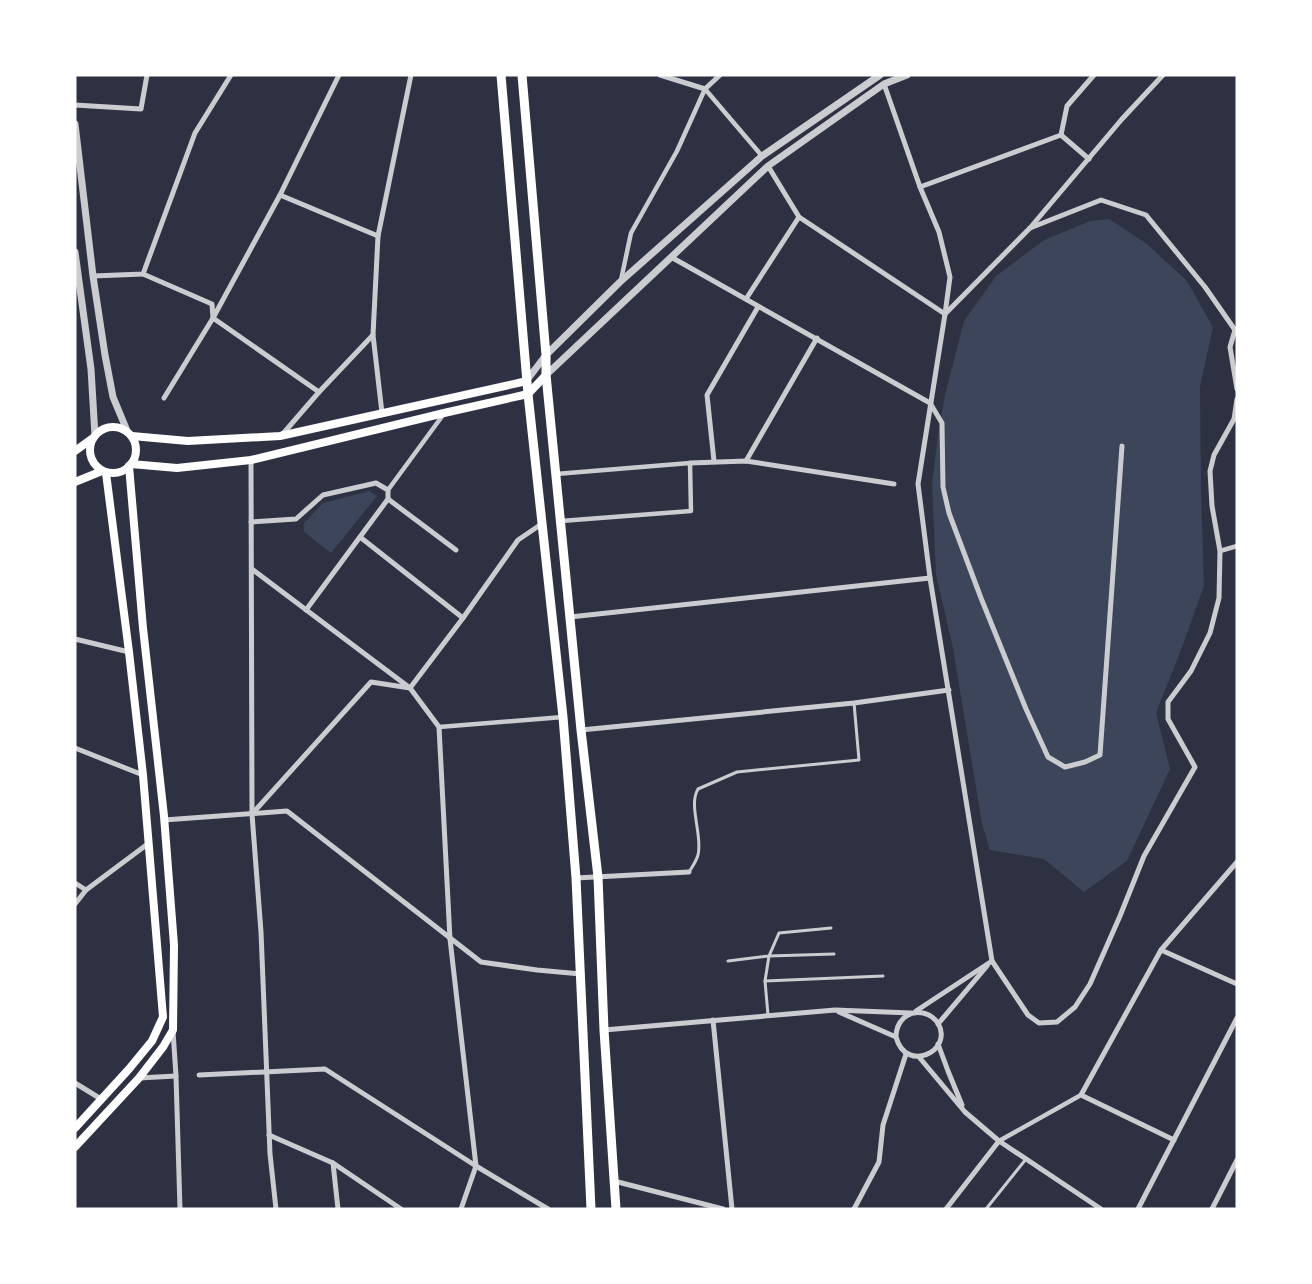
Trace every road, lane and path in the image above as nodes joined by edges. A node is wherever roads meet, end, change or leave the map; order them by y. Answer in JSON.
{"nodes":[{"id":1,"x":147,"y":75,"type":"edge"},
{"id":2,"x":231,"y":75,"type":"edge"},
{"id":3,"x":339,"y":75,"type":"edge"},
{"id":4,"x":411,"y":75,"type":"edge"},
{"id":5,"x":501,"y":75,"type":"edge"},
{"id":6,"x":522,"y":75,"type":"edge"},
{"id":7,"x":660,"y":75,"type":"edge"},
{"id":8,"x":720,"y":75,"type":"edge"},
{"id":9,"x":880,"y":75,"type":"edge"},
{"id":10,"x":907,"y":75,"type":"edge"},
{"id":11,"x":1094,"y":75,"type":"edge"},
{"id":12,"x":1163,"y":75,"type":"edge"},
{"id":13,"x":884,"y":84,"type":"junction"},
{"id":14,"x":705,"y":89,"type":"junction"},
{"id":15,"x":75,"y":105,"type":"edge"},
{"id":16,"x":75,"y":124,"type":"edge"},
{"id":17,"x":1061,"y":135,"type":"junction"},
{"id":18,"x":762,"y":156,"type":"junction"},
{"id":19,"x":1089,"y":159,"type":"junction"},
{"id":20,"x":768,"y":166,"type":"junction"},
{"id":21,"x":920,"y":187,"type":"junction"},
{"id":22,"x":280,"y":195,"type":"junction"},
{"id":23,"x":799,"y":217,"type":"junction"},
{"id":24,"x":1030,"y":228,"type":"junction"},
{"id":25,"x":378,"y":236,"type":"junction"},
{"id":26,"x":75,"y":252,"type":"edge"},
{"id":27,"x":671,"y":257,"type":"junction"},
{"id":28,"x":143,"y":274,"type":"junction"},
{"id":29,"x":93,"y":276,"type":"junction"},
{"id":30,"x":77,"y":278,"type":"edge"},
{"id":31,"x":620,"y":282,"type":"junction"},
{"id":32,"x":746,"y":299,"type":"junction"},
{"id":33,"x":758,"y":307,"type":"junction"},
{"id":34,"x":945,"y":314,"type":"junction"},
{"id":35,"x":213,"y":318,"type":"junction"},
{"id":36,"x":1236,"y":331,"type":"edge"},
{"id":37,"x":373,"y":335,"type":"junction"},
{"id":38,"x":817,"y":338,"type":"junction"},
{"id":39,"x":546,"y":355,"type":"junction"},
{"id":40,"x":546,"y":375,"type":"junction"},
{"id":41,"x":527,"y":381,"type":"junction"},
{"id":42,"x":1237,"y":388,"type":"edge"},
{"id":43,"x":319,"y":392,"type":"junction"},
{"id":44,"x":528,"y":394,"type":"junction"},
{"id":45,"x":164,"y":398,"type":"dead end"},
{"id":46,"x":1237,"y":399,"type":"edge"},
{"id":47,"x":930,"y":403,"type":"junction"},
{"id":48,"x":444,"y":413,"type":"junction"},
{"id":49,"x":382,"y":414,"type":"junction"},
{"id":50,"x":130,"y":435,"type":"junction"},
{"id":51,"x":280,"y":436,"type":"junction"},
{"id":52,"x":94,"y":437,"type":"junction"},
{"id":53,"x":1122,"y":446,"type":"dead end"},
{"id":54,"x":75,"y":451,"type":"edge"},
{"id":55,"x":251,"y":460,"type":"junction"},
{"id":56,"x":714,"y":461,"type":"junction"},
{"id":57,"x":746,"y":461,"type":"junction"},
{"id":58,"x":690,"y":462,"type":"junction"},
{"id":59,"x":130,"y":465,"type":"junction"},
{"id":60,"x":104,"y":472,"type":"junction"},
{"id":61,"x":556,"y":474,"type":"junction"},
{"id":62,"x":75,"y":483,"type":"edge"},
{"id":63,"x":894,"y":484,"type":"dead end"},
{"id":64,"x":388,"y":490,"type":"junction"},
{"id":65,"x":388,"y":499,"type":"junction"},
{"id":66,"x":561,"y":521,"type":"junction"},
{"id":67,"x":251,"y":522,"type":"junction"},
{"id":68,"x":543,"y":523,"type":"junction"},
{"id":69,"x":360,"y":537,"type":"junction"},
{"id":70,"x":1237,"y":546,"type":"edge"},
{"id":71,"x":456,"y":550,"type":"dead end"},
{"id":72,"x":1220,"y":551,"type":"junction"},
{"id":73,"x":252,"y":568,"type":"junction"},
{"id":74,"x":930,"y":578,"type":"junction"},
{"id":75,"x":306,"y":610,"type":"junction"},
{"id":76,"x":570,"y":617,"type":"junction"},
{"id":77,"x":463,"y":618,"type":"junction"},
{"id":78,"x":75,"y":639,"type":"edge"},
{"id":79,"x":129,"y":652,"type":"junction"},
{"id":80,"x":410,"y":688,"type":"junction"},
{"id":81,"x":949,"y":690,"type":"junction"},
{"id":82,"x":854,"y":703,"type":"junction"},
{"id":83,"x":563,"y":717,"type":"junction"},
{"id":84,"x":439,"y":727,"type":"junction"},
{"id":85,"x":581,"y":730,"type":"junction"},
{"id":86,"x":75,"y":748,"type":"edge"},
{"id":87,"x":143,"y":775,"type":"junction"},
{"id":88,"x":252,"y":814,"type":"junction"},
{"id":89,"x":164,"y":820,"type":"junction"},
{"id":90,"x":149,"y":843,"type":"junction"},
{"id":91,"x":1237,"y":862,"type":"edge"},
{"id":92,"x":688,"y":872,"type":"joint"},
{"id":93,"x":598,"y":877,"type":"junction"},
{"id":94,"x":576,"y":878,"type":"junction"},
{"id":95,"x":75,"y":883,"type":"edge"},
{"id":96,"x":86,"y":890,"type":"junction"},
{"id":97,"x":75,"y":904,"type":"edge"},
{"id":98,"x":831,"y":928,"type":"dead end"},
{"id":99,"x":450,"y":939,"type":"junction"},
{"id":100,"x":1161,"y":950,"type":"junction"},
{"id":101,"x":834,"y":954,"type":"dead end"},
{"id":102,"x":769,"y":956,"type":"junction"},
{"id":103,"x":728,"y":961,"type":"dead end"},
{"id":104,"x":992,"y":961,"type":"junction"},
{"id":105,"x":581,"y":974,"type":"junction"},
{"id":106,"x":883,"y":976,"type":"dead end"},
{"id":107,"x":765,"y":981,"type":"junction"},
{"id":108,"x":1237,"y":984,"type":"edge"},
{"id":109,"x":835,"y":1010,"type":"junction"},
{"id":110,"x":913,"y":1013,"type":"junction"},
{"id":111,"x":768,"y":1015,"type":"junction"},
{"id":112,"x":1237,"y":1018,"type":"edge"},
{"id":113,"x":713,"y":1020,"type":"junction"},
{"id":114,"x":938,"y":1024,"type":"junction"},
{"id":115,"x":173,"y":1030,"type":"junction"},
{"id":116,"x":604,"y":1030,"type":"junction"},
{"id":117,"x":896,"y":1037,"type":"junction"},
{"id":118,"x":938,"y":1044,"type":"junction"},
{"id":119,"x":906,"y":1054,"type":"junction"},
{"id":120,"x":919,"y":1057,"type":"junction"},
{"id":121,"x":266,"y":1072,"type":"junction"},
{"id":122,"x":199,"y":1075,"type":"dead end"},
{"id":123,"x":176,"y":1076,"type":"junction"},
{"id":124,"x":139,"y":1078,"type":"junction"},
{"id":125,"x":75,"y":1083,"type":"edge"},
{"id":126,"x":1081,"y":1095,"type":"junction"},
{"id":127,"x":101,"y":1099,"type":"junction"},
{"id":128,"x":965,"y":1112,"type":"junction"},
{"id":129,"x":75,"y":1128,"type":"edge"},
{"id":130,"x":268,"y":1136,"type":"junction"},
{"id":131,"x":1174,"y":1140,"type":"junction"},
{"id":132,"x":999,"y":1141,"type":"junction"},
{"id":133,"x":75,"y":1147,"type":"edge"},
{"id":134,"x":1026,"y":1159,"type":"junction"},
{"id":135,"x":1237,"y":1160,"type":"edge"},
{"id":136,"x":333,"y":1163,"type":"junction"},
{"id":137,"x":476,"y":1166,"type":"junction"},
{"id":138,"x":614,"y":1181,"type":"junction"},
{"id":139,"x":180,"y":1209,"type":"edge"},
{"id":140,"x":276,"y":1209,"type":"edge"},
{"id":141,"x":338,"y":1209,"type":"edge"},
{"id":142,"x":401,"y":1209,"type":"edge"},
{"id":143,"x":461,"y":1209,"type":"edge"},
{"id":144,"x":548,"y":1209,"type":"edge"},
{"id":145,"x":591,"y":1209,"type":"edge"},
{"id":146,"x":616,"y":1209,"type":"edge"},
{"id":147,"x":723,"y":1209,"type":"edge"},
{"id":148,"x":732,"y":1209,"type":"edge"},
{"id":149,"x":854,"y":1209,"type":"edge"},
{"id":150,"x":946,"y":1209,"type":"edge"},
{"id":151,"x":986,"y":1209,"type":"edge"},
{"id":152,"x":1101,"y":1209,"type":"edge"},
{"id":153,"x":1138,"y":1209,"type":"edge"},
{"id":154,"x":1212,"y":1209,"type":"edge"}],
"edges":[{"from":1,"to":15,"type":"street"},
{"from":2,"to":28,"type":"street"},
{"from":3,"to":22,"type":"street"},
{"from":4,"to":25,"type":"street"},
{"from":5,"to":41,"type":"main road"},
{"from":6,"to":39,"type":"main road"},
{"from":7,"to":14,"type":"street"},
{"from":8,"to":14,"type":"street"},
{"from":9,"to":18,"type":"street"},
{"from":10,"to":13,"type":"street"},
{"from":11,"to":17,"type":"street"},
{"from":12,"to":19,"type":"street"},
{"from":13,"to":20,"type":"street"},
{"from":13,"to":21,"type":"street"},
{"from":14,"to":18,"type":"street"},
{"from":14,"to":31,"type":"street"},
{"from":16,"to":29,"type":"street"},
{"from":17,"to":19,"type":"street"},
{"from":17,"to":21,"type":"street"},
{"from":18,"to":31,"type":"street"},
{"from":19,"to":24,"type":"street"},
{"from":20,"to":23,"type":"street"},
{"from":20,"to":27,"type":"street"},
{"from":21,"to":34,"type":"street"},
{"from":22,"to":25,"type":"street"},
{"from":22,"to":35,"type":"street"},
{"from":23,"to":32,"type":"street"},
{"from":23,"to":34,"type":"street"},
{"from":24,"to":34,"type":"street"},
{"from":24,"to":36,"type":"street"},
{"from":25,"to":37,"type":"street"},
{"from":26,"to":30,"type":"street"},
{"from":27,"to":32,"type":"street"},
{"from":27,"to":40,"type":"street"},
{"from":28,"to":29,"type":"street"},
{"from":28,"to":35,"type":"street"},
{"from":29,"to":50,"type":"street"},
{"from":30,"to":52,"type":"street"},
{"from":31,"to":39,"type":"street"},
{"from":32,"to":33,"type":"street"},
{"from":33,"to":38,"type":"street"},
{"from":33,"to":56,"type":"street"},
{"from":34,"to":47,"type":"street"},
{"from":35,"to":43,"type":"street"},
{"from":35,"to":45,"type":"street"},
{"from":36,"to":42,"type":"street"},
{"from":37,"to":43,"type":"street"},
{"from":37,"to":49,"type":"street"},
{"from":38,"to":47,"type":"street"},
{"from":38,"to":57,"type":"street"},
{"from":39,"to":40,"type":"main road"},
{"from":39,"to":41,"type":"street"},
{"from":40,"to":44,"type":"main road"},
{"from":40,"to":61,"type":"main road"},
{"from":41,"to":44,"type":"main road"},
{"from":41,"to":49,"type":"main road"},
{"from":43,"to":51,"type":"street"},
{"from":44,"to":48,"type":"main road"},
{"from":44,"to":68,"type":"main road"},
{"from":46,"to":72,"type":"street"},
{"from":47,"to":53,"type":"street"},
{"from":47,"to":74,"type":"street"},
{"from":48,"to":55,"type":"main road"},
{"from":48,"to":64,"type":"street"},
{"from":49,"to":51,"type":"main road"},
{"from":50,"to":51,"type":"main road"},
{"from":50,"to":52,"type":"main road"},
{"from":50,"to":59,"type":"main road"},
{"from":52,"to":54,"type":"main road"},
{"from":52,"to":60,"type":"main road"},
{"from":55,"to":59,"type":"main road"},
{"from":55,"to":67,"type":"street"},
{"from":56,"to":57,"type":"street"},
{"from":56,"to":58,"type":"street"},
{"from":57,"to":63,"type":"street"},
{"from":58,"to":61,"type":"street"},
{"from":58,"to":66,"type":"street"},
{"from":59,"to":60,"type":"main road"},
{"from":59,"to":89,"type":"main road"},
{"from":60,"to":62,"type":"main road"},
{"from":60,"to":79,"type":"main road"},
{"from":61,"to":66,"type":"main road"},
{"from":64,"to":65,"type":"street"},
{"from":64,"to":67,"type":"street"},
{"from":65,"to":69,"type":"street"},
{"from":65,"to":71,"type":"street"},
{"from":66,"to":76,"type":"main road"},
{"from":67,"to":73,"type":"street"},
{"from":68,"to":77,"type":"street"},
{"from":68,"to":83,"type":"main road"},
{"from":69,"to":75,"type":"street"},
{"from":69,"to":77,"type":"street"},
{"from":70,"to":72,"type":"street"},
{"from":72,"to":104,"type":"street"},
{"from":73,"to":75,"type":"street"},
{"from":73,"to":88,"type":"street"},
{"from":74,"to":76,"type":"street"},
{"from":74,"to":81,"type":"street"},
{"from":75,"to":80,"type":"street"},
{"from":76,"to":85,"type":"main road"},
{"from":77,"to":80,"type":"street"},
{"from":78,"to":79,"type":"street"},
{"from":79,"to":87,"type":"main road"},
{"from":80,"to":84,"type":"street"},
{"from":80,"to":88,"type":"street"},
{"from":81,"to":82,"type":"street"},
{"from":81,"to":104,"type":"street"},
{"from":82,"to":85,"type":"street"},
{"from":82,"to":92,"type":"lane"},
{"from":83,"to":84,"type":"street"},
{"from":83,"to":94,"type":"main road"},
{"from":84,"to":99,"type":"street"},
{"from":85,"to":93,"type":"main road"},
{"from":86,"to":87,"type":"street"},
{"from":87,"to":90,"type":"main road"},
{"from":88,"to":89,"type":"street"},
{"from":88,"to":99,"type":"street"},
{"from":88,"to":121,"type":"street"},
{"from":89,"to":115,"type":"main road"},
{"from":90,"to":96,"type":"street"},
{"from":90,"to":127,"type":"main road"},
{"from":91,"to":100,"type":"street"},
{"from":92,"to":93,"type":"street"},
{"from":93,"to":94,"type":"street"},
{"from":93,"to":116,"type":"main road"},
{"from":94,"to":105,"type":"main road"},
{"from":95,"to":96,"type":"street"},
{"from":96,"to":97,"type":"street"},
{"from":98,"to":102,"type":"lane"},
{"from":99,"to":105,"type":"street"},
{"from":99,"to":137,"type":"street"},
{"from":100,"to":108,"type":"street"},
{"from":100,"to":126,"type":"street"},
{"from":101,"to":102,"type":"lane"},
{"from":102,"to":103,"type":"lane"},
{"from":102,"to":107,"type":"lane"},
{"from":104,"to":110,"type":"street"},
{"from":104,"to":114,"type":"street"},
{"from":105,"to":145,"type":"main road"},
{"from":106,"to":107,"type":"lane"},
{"from":107,"to":111,"type":"lane"},
{"from":109,"to":110,"type":"street"},
{"from":109,"to":111,"type":"street"},
{"from":109,"to":117,"type":"street"},
{"from":110,"to":114,"type":"street"},
{"from":110,"to":117,"type":"street"},
{"from":111,"to":113,"type":"street"},
{"from":112,"to":131,"type":"street"},
{"from":113,"to":116,"type":"street"},
{"from":113,"to":148,"type":"street"},
{"from":114,"to":118,"type":"street"},
{"from":115,"to":123,"type":"street"},
{"from":115,"to":124,"type":"main road"},
{"from":116,"to":138,"type":"main road"},
{"from":117,"to":119,"type":"street"},
{"from":118,"to":120,"type":"street"},
{"from":118,"to":128,"type":"street"},
{"from":119,"to":120,"type":"street"},
{"from":119,"to":149,"type":"street"},
{"from":120,"to":128,"type":"street"},
{"from":121,"to":122,"type":"street"},
{"from":121,"to":130,"type":"street"},
{"from":121,"to":137,"type":"street"},
{"from":123,"to":124,"type":"street"},
{"from":123,"to":139,"type":"street"},
{"from":124,"to":133,"type":"main road"},
{"from":125,"to":127,"type":"street"},
{"from":126,"to":131,"type":"street"},
{"from":126,"to":132,"type":"street"},
{"from":127,"to":129,"type":"main road"},
{"from":128,"to":132,"type":"street"},
{"from":130,"to":136,"type":"street"},
{"from":130,"to":140,"type":"street"},
{"from":131,"to":153,"type":"street"},
{"from":132,"to":134,"type":"street"},
{"from":132,"to":150,"type":"street"},
{"from":134,"to":151,"type":"lane"},
{"from":134,"to":152,"type":"street"},
{"from":135,"to":154,"type":"street"},
{"from":136,"to":141,"type":"street"},
{"from":136,"to":142,"type":"street"},
{"from":137,"to":143,"type":"street"},
{"from":137,"to":144,"type":"street"},
{"from":138,"to":146,"type":"main road"},
{"from":138,"to":147,"type":"street"}]}
